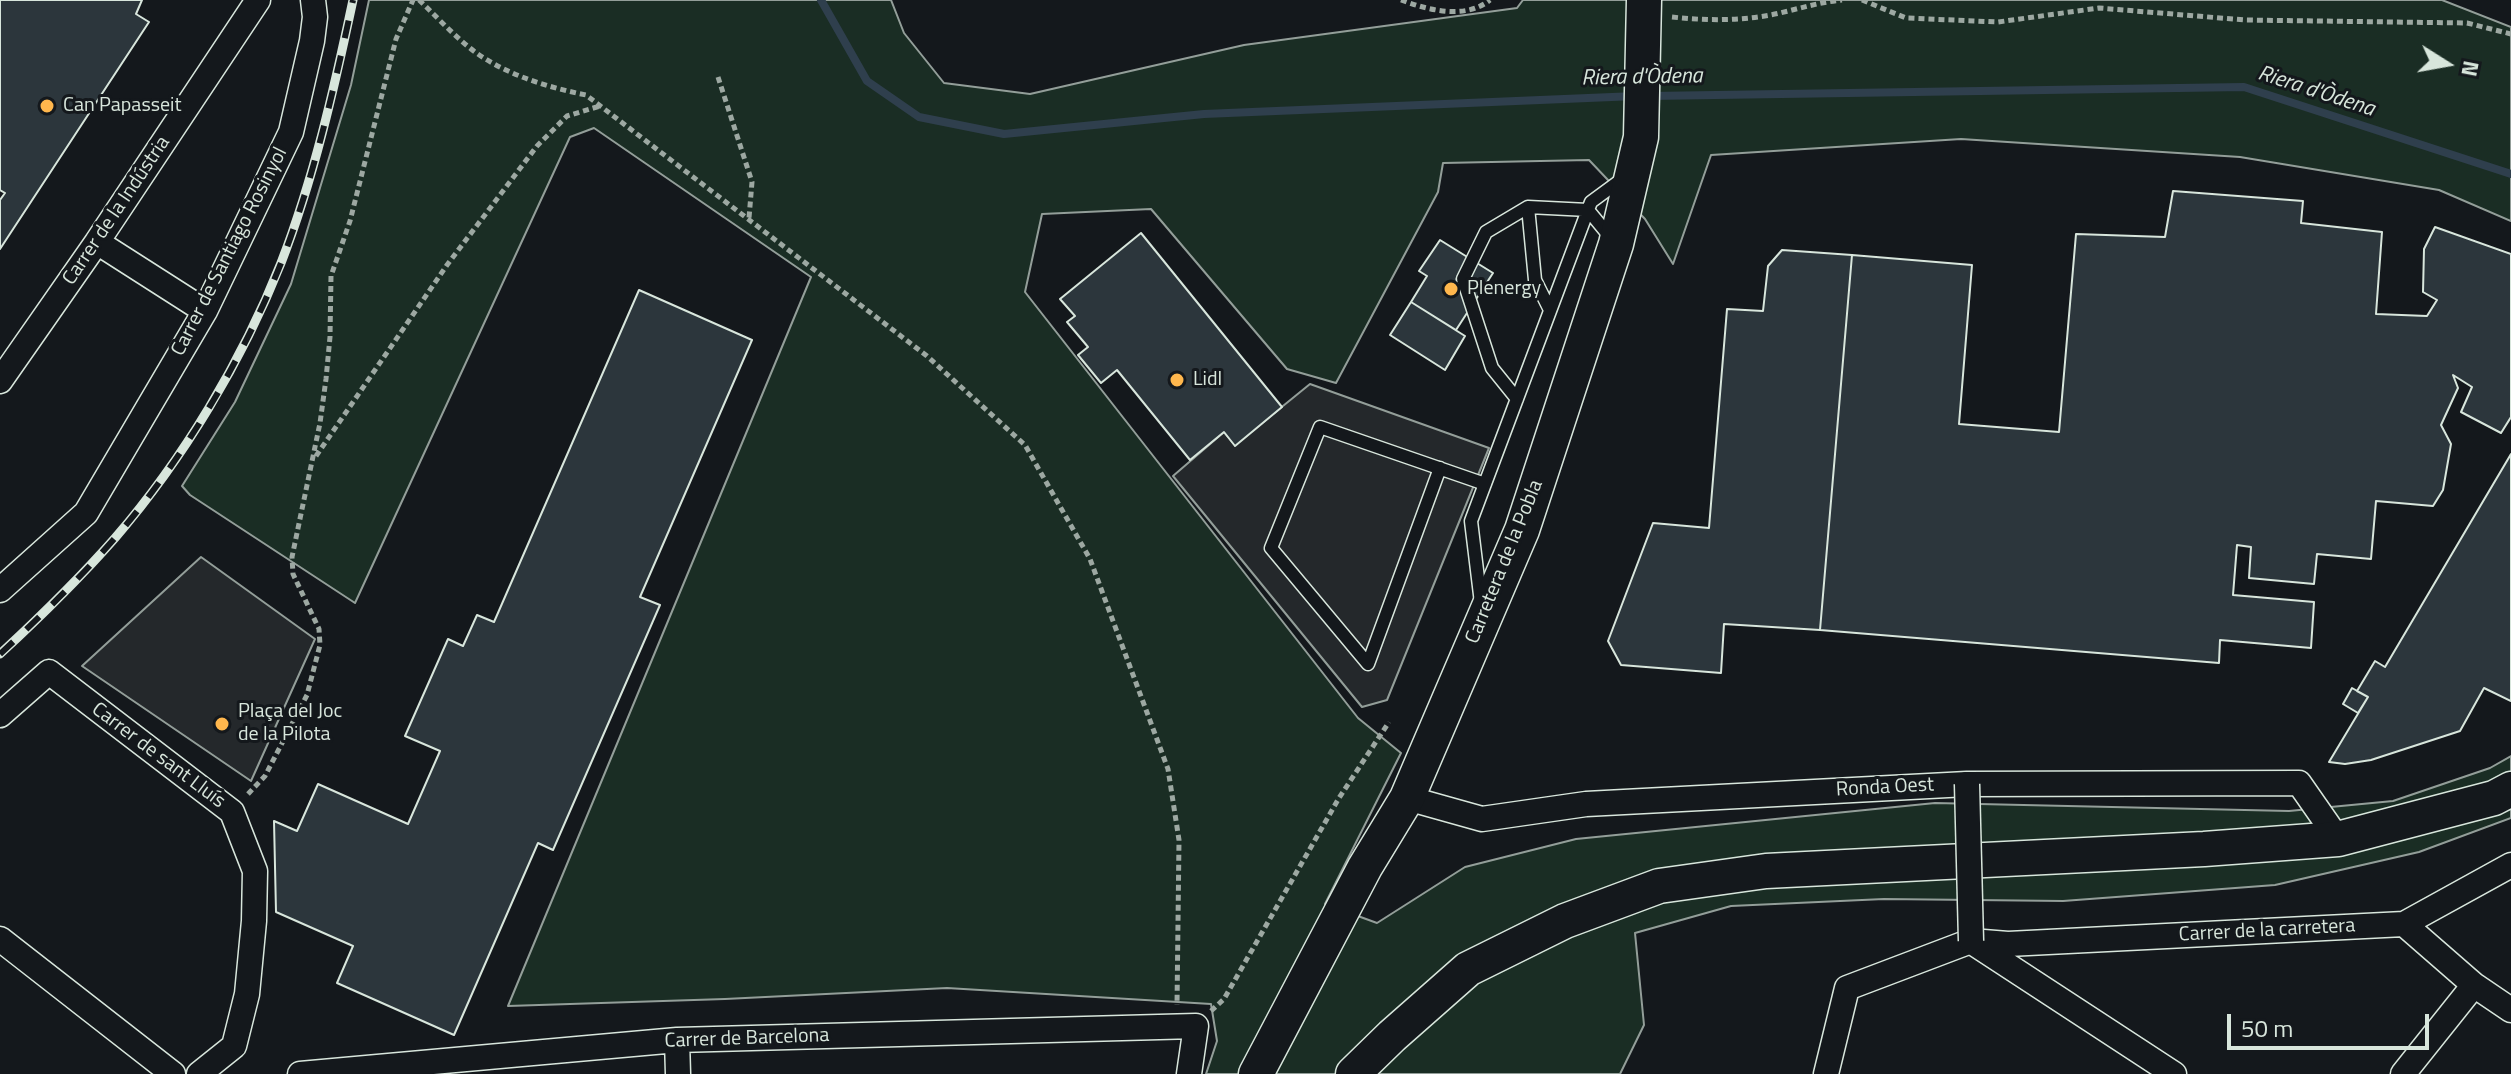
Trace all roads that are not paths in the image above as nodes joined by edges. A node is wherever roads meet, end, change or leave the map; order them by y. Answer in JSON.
{"nodes":[{"id":1,"x":258,"y":0,"type":"edge"},
{"id":2,"x":313,"y":0,"type":"edge"},
{"id":3,"x":1642,"y":5,"type":"edge"},
{"id":4,"x":1638,"y":154,"type":"junction"},
{"id":5,"x":1528,"y":207,"type":"junction"},
{"id":6,"x":1588,"y":210,"type":"junction"},
{"id":7,"x":97,"y":242,"type":"junction"},
{"id":8,"x":1616,"y":244,"type":"junction"},
{"id":9,"x":1550,"y":310,"type":"junction"},
{"id":10,"x":205,"y":311,"type":"junction"},
{"id":11,"x":0,"y":381,"type":"edge"},
{"id":12,"x":1517,"y":399,"type":"junction"},
{"id":13,"x":1440,"y":468,"type":"junction"},
{"id":14,"x":1485,"y":484,"type":"junction"},
{"id":15,"x":0,"y":590,"type":"edge"},
{"id":16,"x":1483,"y":620,"type":"junction"},
{"id":17,"x":0,"y":715,"type":"edge"},
{"id":18,"x":1967,"y":784,"type":"junction"},
{"id":19,"x":2511,"y":789,"type":"edge"},
{"id":20,"x":1407,"y":798,"type":"junction"},
{"id":21,"x":2338,"y":839,"type":"junction"},
{"id":22,"x":2511,"y":865,"type":"edge"},
{"id":23,"x":2404,"y":924,"type":"junction"},
{"id":24,"x":0,"y":939,"type":"edge"},
{"id":25,"x":1971,"y":941,"type":"junction"},
{"id":26,"x":2474,"y":985,"type":"junction"},
{"id":27,"x":2511,"y":1010,"type":"edge"},
{"id":28,"x":677,"y":1040,"type":"junction"},
{"id":29,"x":173,"y":1074,"type":"edge"},
{"id":30,"x":199,"y":1074,"type":"edge"},
{"id":31,"x":300,"y":1074,"type":"edge"},
{"id":32,"x":678,"y":1074,"type":"edge"},
{"id":33,"x":1189,"y":1074,"type":"edge"},
{"id":34,"x":1256,"y":1074,"type":"edge"},
{"id":35,"x":1353,"y":1074,"type":"edge"},
{"id":36,"x":1826,"y":1074,"type":"edge"},
{"id":37,"x":2174,"y":1074,"type":"edge"},
{"id":38,"x":2403,"y":1074,"type":"edge"}],
"edges":[{"from":1,"to":7,"type":"street","name":"Carrer de la Indústria"},
{"from":2,"to":10,"type":"street","name":"Carrer de Santiago Rosinyol"},
{"from":3,"to":4,"type":"street","name":"Carretera de la Pobla"},
{"from":4,"to":6,"type":"lane"},
{"from":4,"to":8,"type":"street","name":"Carretera de la Pobla"},
{"from":5,"to":6,"type":"lane"},
{"from":5,"to":9,"type":"lane"},
{"from":5,"to":12,"type":"lane"},
{"from":6,"to":8,"type":"lane"},
{"from":6,"to":9,"type":"lane"},
{"from":7,"to":10,"type":"street"},
{"from":7,"to":11,"type":"street","name":"Carrer de la Indústria"},
{"from":8,"to":16,"type":"street","name":"Carretera de la Pobla"},
{"from":9,"to":12,"type":"lane"},
{"from":10,"to":15,"type":"street","name":"Carrer de Santiago Rosinyol"},
{"from":12,"to":14,"type":"lane"},
{"from":13,"to":13,"type":"lane"},
{"from":13,"to":14,"type":"lane"},
{"from":14,"to":16,"type":"lane"},
{"from":16,"to":20,"type":"street","name":"Carretera de la Pobla"},
{"from":17,"to":30,"type":"street","name":"Carrer de sant Lluís"},
{"from":18,"to":20,"type":"street","name":"Ronda Oest"},
{"from":18,"to":21,"type":"street","name":"Ronda Oest"},
{"from":18,"to":25,"type":"street","bridge":true},
{"from":19,"to":21,"type":"street"},
{"from":20,"to":34,"type":"street","name":"Carretera de la Pobla"},
{"from":21,"to":35,"type":"street"},
{"from":22,"to":23,"type":"street","name":"Carrer de la carretera"},
{"from":23,"to":25,"type":"street","name":"Carrer de la carretera"},
{"from":23,"to":26,"type":"street"},
{"from":24,"to":29,"type":"street"},
{"from":25,"to":36,"type":"street"},
{"from":25,"to":37,"type":"street"},
{"from":26,"to":27,"type":"street"},
{"from":26,"to":38,"type":"street"},
{"from":28,"to":31,"type":"street","name":"Carrer de Barcelona"},
{"from":28,"to":32,"type":"street"},
{"from":28,"to":33,"type":"street","name":"Carrer de Barcelona"}]}
